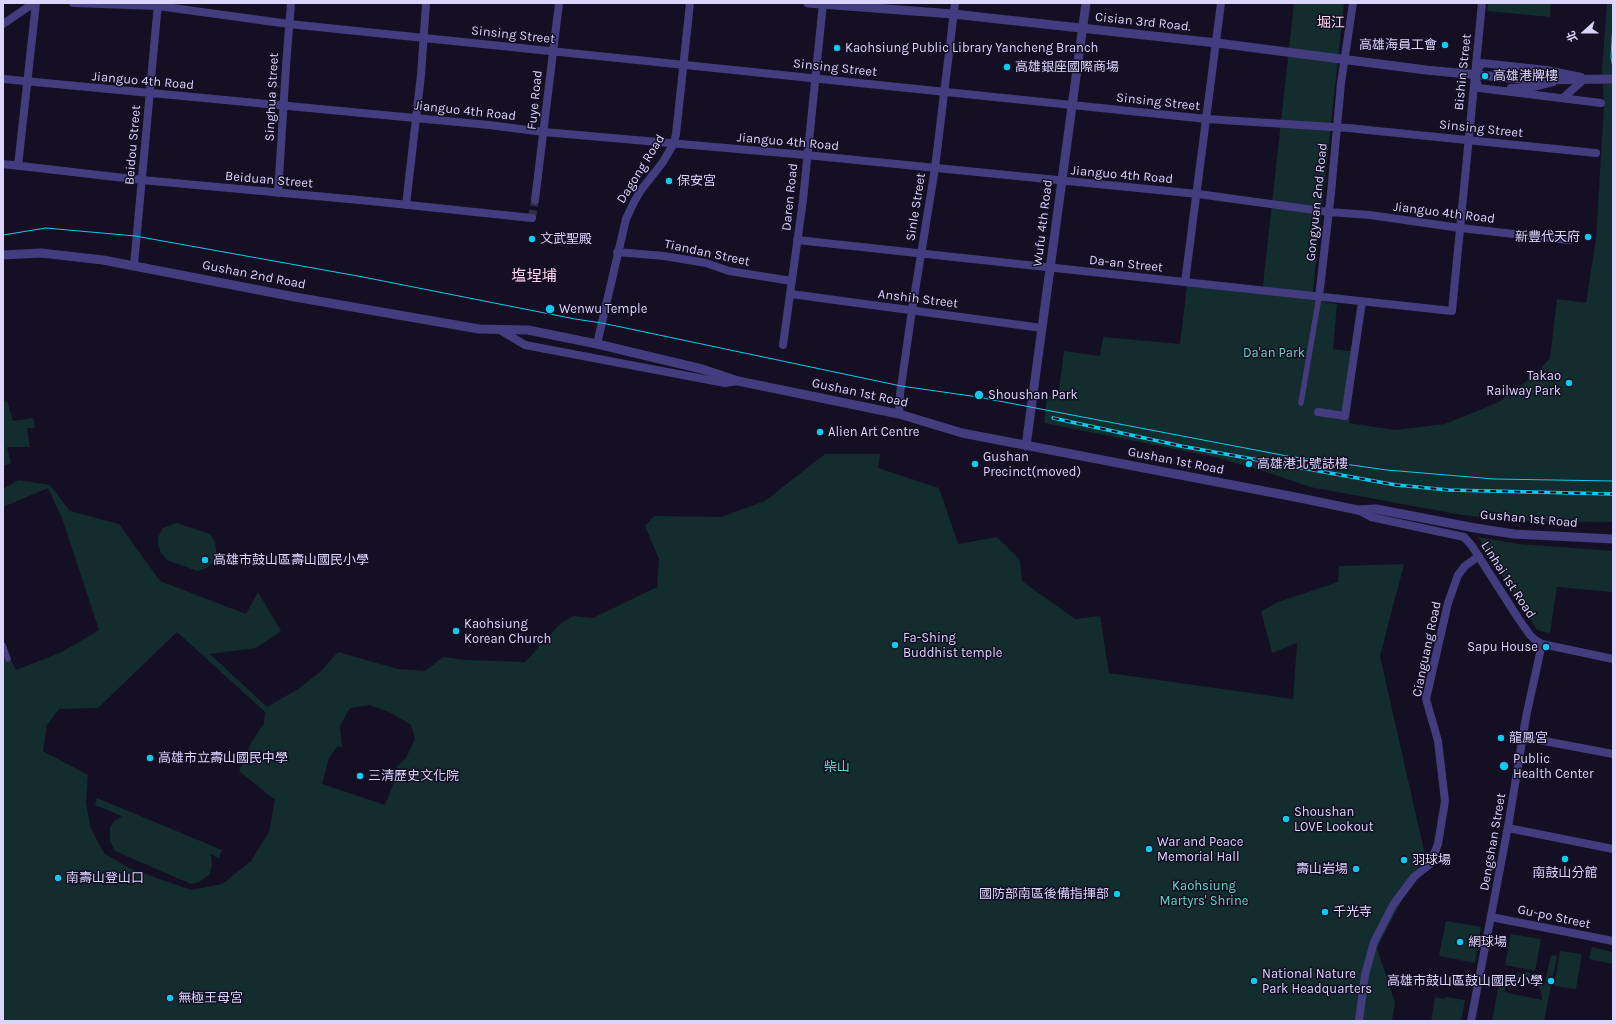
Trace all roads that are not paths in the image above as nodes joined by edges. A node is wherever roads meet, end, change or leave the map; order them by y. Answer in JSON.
{"nodes":[{"id":1,"x":35,"y":3,"type":"edge"},
{"id":2,"x":74,"y":3,"type":"edge"},
{"id":3,"x":291,"y":3,"type":"edge"},
{"id":4,"x":426,"y":3,"type":"edge"},
{"id":5,"x":559,"y":3,"type":"edge"},
{"id":6,"x":690,"y":3,"type":"edge"},
{"id":7,"x":808,"y":3,"type":"edge"},
{"id":8,"x":955,"y":3,"type":"edge"},
{"id":9,"x":1086,"y":3,"type":"edge"},
{"id":10,"x":1221,"y":3,"type":"edge"},
{"id":11,"x":1353,"y":3,"type":"edge"},
{"id":12,"x":1482,"y":3,"type":"edge"},
{"id":13,"x":823,"y":4,"type":"edge"},
{"id":14,"x":158,"y":5,"type":"edge"},
{"id":15,"x":954,"y":14,"type":"junction"},
{"id":16,"x":3,"y":24,"type":"edge"},
{"id":17,"x":289,"y":24,"type":"junction"},
{"id":18,"x":1082,"y":29,"type":"junction"},
{"id":19,"x":423,"y":38,"type":"junction"},
{"id":20,"x":1217,"y":43,"type":"junction"},
{"id":21,"x":552,"y":51,"type":"junction"},
{"id":22,"x":1344,"y":60,"type":"junction"},
{"id":23,"x":683,"y":65,"type":"junction"},
{"id":24,"x":1474,"y":74,"type":"junction"},
{"id":25,"x":815,"y":78,"type":"junction"},
{"id":26,"x":3,"y":79,"type":"edge"},
{"id":27,"x":1613,"y":79,"type":"edge"},
{"id":28,"x":1562,"y":80,"type":"junction"},
{"id":29,"x":1591,"y":80,"type":"junction"},
{"id":30,"x":28,"y":82,"type":"junction"},
{"id":31,"x":1488,"y":89,"type":"junction"},
{"id":32,"x":944,"y":92,"type":"junction"},
{"id":33,"x":150,"y":94,"type":"junction"},
{"id":34,"x":1564,"y":98,"type":"junction"},
{"id":35,"x":1601,"y":103,"type":"dead end"},
{"id":36,"x":1072,"y":105,"type":"junction"},
{"id":37,"x":284,"y":106,"type":"junction"},
{"id":38,"x":416,"y":118,"type":"junction"},
{"id":39,"x":1207,"y":119,"type":"junction"},
{"id":40,"x":1337,"y":127,"type":"junction"},
{"id":41,"x":544,"y":132,"type":"junction"},
{"id":42,"x":1469,"y":140,"type":"junction"},
{"id":43,"x":674,"y":143,"type":"junction"},
{"id":44,"x":1596,"y":153,"type":"dead end"},
{"id":45,"x":806,"y":155,"type":"junction"},
{"id":46,"x":3,"y":164,"type":"edge"},
{"id":47,"x":18,"y":166,"type":"junction"},
{"id":48,"x":935,"y":168,"type":"junction"},
{"id":49,"x":142,"y":180,"type":"junction"},
{"id":50,"x":1061,"y":182,"type":"junction"},
{"id":51,"x":278,"y":193,"type":"junction"},
{"id":52,"x":1198,"y":194,"type":"junction"},
{"id":53,"x":535,"y":200,"type":"tunnel mouth"},
{"id":54,"x":406,"y":205,"type":"junction"},
{"id":55,"x":1329,"y":212,"type":"junction"},
{"id":56,"x":532,"y":218,"type":"dead end"},
{"id":57,"x":1460,"y":228,"type":"junction"},
{"id":58,"x":797,"y":240,"type":"junction"},
{"id":59,"x":1569,"y":240,"type":"dead end"},
{"id":60,"x":617,"y":252,"type":"junction"},
{"id":61,"x":920,"y":253,"type":"junction"},
{"id":62,"x":3,"y":255,"type":"edge"},
{"id":63,"x":134,"y":265,"type":"junction"},
{"id":64,"x":1051,"y":267,"type":"junction"},
{"id":65,"x":792,"y":281,"type":"junction"},
{"id":66,"x":1185,"y":282,"type":"junction"},
{"id":67,"x":790,"y":294,"type":"junction"},
{"id":68,"x":1319,"y":297,"type":"junction"},
{"id":69,"x":1362,"y":302,"type":"junction"},
{"id":70,"x":912,"y":310,"type":"junction"},
{"id":71,"x":1452,"y":311,"type":"joint"},
{"id":72,"x":1042,"y":328,"type":"junction"},
{"id":73,"x":500,"y":330,"type":"junction"},
{"id":74,"x":597,"y":344,"type":"junction"},
{"id":75,"x":784,"y":345,"type":"dead end"},
{"id":76,"x":738,"y":381,"type":"junction"},
{"id":77,"x":1301,"y":403,"type":"dead end"},
{"id":78,"x":1318,"y":412,"type":"dead end"},
{"id":79,"x":899,"y":414,"type":"junction"},
{"id":80,"x":1026,"y":446,"type":"junction"},
{"id":81,"x":1358,"y":510,"type":"junction"},
{"id":82,"x":1613,"y":539,"type":"edge"},
{"id":83,"x":1479,"y":556,"type":"junction"},
{"id":84,"x":1542,"y":644,"type":"junction"},
{"id":85,"x":3,"y":645,"type":"edge"},
{"id":86,"x":8,"y":659,"type":"dead end"},
{"id":87,"x":1613,"y":659,"type":"edge"},
{"id":88,"x":1523,"y":737,"type":"junction"},
{"id":89,"x":1613,"y":754,"type":"edge"},
{"id":90,"x":1508,"y":828,"type":"junction"},
{"id":91,"x":1613,"y":849,"type":"edge"},
{"id":92,"x":1491,"y":917,"type":"junction"},
{"id":93,"x":1613,"y":941,"type":"edge"},
{"id":94,"x":1359,"y":1021,"type":"edge"},
{"id":95,"x":1472,"y":1021,"type":"edge"}],
"edges":[{"from":1,"to":16,"type":"street"},
{"from":1,"to":30,"type":"street"},
{"from":2,"to":14,"type":"street","name":"Sinsing Street"},
{"from":3,"to":17,"type":"street","name":"Singhua Street"},
{"from":4,"to":19,"type":"street"},
{"from":5,"to":21,"type":"street","name":"Fuye Road"},
{"from":6,"to":23,"type":"street","name":"Dagong Road"},
{"from":7,"to":13,"type":"street","name":"Cisian 3rd Road."},
{"from":8,"to":15,"type":"street","name":"Sinle Street"},
{"from":9,"to":18,"type":"street","name":"Wufu 4th Road"},
{"from":10,"to":20,"type":"street"},
{"from":11,"to":22,"type":"street","name":"Gongyuan 2nd Road"},
{"from":12,"to":24,"type":"street","name":"Bishin Street"},
{"from":13,"to":15,"type":"street","name":"Cisian 3rd Road."},
{"from":13,"to":25,"type":"street","name":"Daren Road"},
{"from":14,"to":17,"type":"street","name":"Sinsing Street"},
{"from":14,"to":33,"type":"street","name":"Beidou Street"},
{"from":15,"to":18,"type":"street","name":"Cisian 3rd Road."},
{"from":15,"to":32,"type":"street","name":"Sinle Street"},
{"from":17,"to":19,"type":"street","name":"Sinsing Street"},
{"from":17,"to":37,"type":"street","name":"Singhua Street"},
{"from":18,"to":20,"type":"street","name":"Cisian 3rd Road."},
{"from":18,"to":36,"type":"street","name":"Wufu 4th Road"},
{"from":19,"to":21,"type":"street","name":"Sinsing Street"},
{"from":19,"to":38,"type":"street"},
{"from":20,"to":22,"type":"street","name":"Cisian 3rd Road."},
{"from":20,"to":39,"type":"street"},
{"from":21,"to":23,"type":"street","name":"Sinsing Street"},
{"from":21,"to":41,"type":"street","name":"Fuye Road"},
{"from":22,"to":24,"type":"street","name":"Cisian 3rd Road."},
{"from":22,"to":40,"type":"street","name":"Gongyuan 2nd Road"},
{"from":23,"to":25,"type":"street","name":"Sinsing Street"},
{"from":23,"to":43,"type":"street","name":"Dagong Road"},
{"from":24,"to":28,"type":"street","name":"Cisian 3rd Road."},
{"from":24,"to":29,"type":"street"},
{"from":24,"to":31,"type":"street"},
{"from":24,"to":42,"type":"street","name":"Bishin Street"},
{"from":25,"to":32,"type":"street","name":"Sinsing Street"},
{"from":25,"to":45,"type":"street","name":"Daren Road"},
{"from":26,"to":30,"type":"street","name":"Jianguo 4th Road"},
{"from":27,"to":29,"type":"street","name":"Cisian 3rd Road."},
{"from":28,"to":29,"type":"street","name":"Cisian 3rd Road."},
{"from":28,"to":31,"type":"street","name":"Cisian 3rd Road."},
{"from":29,"to":34,"type":"street"},
{"from":30,"to":33,"type":"street","name":"Jianguo 4th Road"},
{"from":30,"to":47,"type":"street"},
{"from":31,"to":34,"type":"street"},
{"from":32,"to":36,"type":"street","name":"Sinsing Street"},
{"from":32,"to":48,"type":"street","name":"Sinle Street"},
{"from":33,"to":37,"type":"street","name":"Jianguo 4th Road"},
{"from":33,"to":49,"type":"street","name":"Beidou Street"},
{"from":34,"to":35,"type":"street"},
{"from":36,"to":39,"type":"street","name":"Sinsing Street"},
{"from":36,"to":50,"type":"street","name":"Wufu 4th Road"},
{"from":37,"to":38,"type":"street","name":"Jianguo 4th Road"},
{"from":37,"to":51,"type":"street","name":"Singhua Street"},
{"from":38,"to":41,"type":"street","name":"Jianguo 4th Road"},
{"from":38,"to":54,"type":"street"},
{"from":39,"to":40,"type":"street","name":"Sinsing Street"},
{"from":39,"to":52,"type":"street"},
{"from":40,"to":42,"type":"street","name":"Sinsing Street"},
{"from":40,"to":55,"type":"street","name":"Gongyuan 2nd Road"},
{"from":41,"to":43,"type":"street","name":"Jianguo 4th Road"},
{"from":41,"to":53,"type":"street","name":"Fuye Road"},
{"from":42,"to":44,"type":"street","name":"Sinsing Street"},
{"from":42,"to":57,"type":"street","name":"Bishin Street"},
{"from":43,"to":45,"type":"street","name":"Jianguo 4th Road"},
{"from":43,"to":60,"type":"street","name":"Dagong Road"},
{"from":45,"to":48,"type":"street","name":"Jianguo 4th Road"},
{"from":45,"to":58,"type":"street","name":"Daren Road"},
{"from":46,"to":47,"type":"street","name":"Beiduan Street"},
{"from":47,"to":49,"type":"street","name":"Beiduan Street"},
{"from":48,"to":50,"type":"street","name":"Jianguo 4th Road"},
{"from":48,"to":61,"type":"street","name":"Sinle Street"},
{"from":49,"to":51,"type":"street","name":"Beiduan Street"},
{"from":49,"to":63,"type":"street","name":"Beidou Street"},
{"from":50,"to":52,"type":"street","name":"Jianguo 4th Road"},
{"from":50,"to":64,"type":"street","name":"Wufu 4th Road"},
{"from":51,"to":54,"type":"street","name":"Beiduan Street"},
{"from":52,"to":55,"type":"street","name":"Jianguo 4th Road"},
{"from":52,"to":66,"type":"street"},
{"from":54,"to":56,"type":"street","name":"Beiduan Street"},
{"from":55,"to":57,"type":"street","name":"Jianguo 4th Road"},
{"from":55,"to":68,"type":"street","name":"Gongyuan 2nd Road"},
{"from":57,"to":59,"type":"street","name":"Jianguo 4th Road"},
{"from":57,"to":71,"type":"street","name":"Bishin Street"},
{"from":58,"to":61,"type":"street","name":"Da-an Street"},
{"from":58,"to":65,"type":"street","name":"Daren Road"},
{"from":60,"to":65,"type":"street","name":"Tiandan Street"},
{"from":60,"to":74,"type":"street","name":"Dagong Road"},
{"from":61,"to":64,"type":"street","name":"Da-an Street"},
{"from":61,"to":70,"type":"street","name":"Sinle Street"},
{"from":62,"to":63,"type":"street","name":"Gushan 2nd Road"},
{"from":63,"to":73,"type":"street","name":"Gushan 2nd Road"},
{"from":64,"to":66,"type":"street","name":"Da-an Street"},
{"from":64,"to":72,"type":"street","name":"Wufu 4th Road"},
{"from":65,"to":67,"type":"street","name":"Daren Road"},
{"from":66,"to":68,"type":"street","name":"Da-an Street"},
{"from":67,"to":70,"type":"street","name":"Anshih Street"},
{"from":67,"to":75,"type":"street","name":"Daren Road"},
{"from":68,"to":69,"type":"street","name":"Da-an Street"},
{"from":68,"to":77,"type":"street","name":"Gongyuan 2nd Road"},
{"from":69,"to":71,"type":"street","name":"Da-an Street"},
{"from":69,"to":78,"type":"street"},
{"from":70,"to":72,"type":"street","name":"Anshih Street"},
{"from":70,"to":79,"type":"street","name":"Sinle Street"},
{"from":72,"to":80,"type":"street","name":"Wufu 4th Road"},
{"from":73,"to":74,"type":"street","name":"Gushan 1st Road"},
{"from":73,"to":76,"type":"street","name":"Gushan 1st Road"},
{"from":74,"to":76,"type":"street","name":"Gushan 1st Road"},
{"from":76,"to":79,"type":"street","name":"Gushan 1st Road"},
{"from":79,"to":80,"type":"street","name":"Gushan 1st Road"},
{"from":80,"to":81,"type":"street","name":"Gushan 1st Road"},
{"from":81,"to":82,"type":"street","name":"Gushan 1st Road"},
{"from":81,"to":83,"type":"street","name":"Linhai 1st Road"},
{"from":83,"to":84,"type":"street","name":"Linhai 1st Road"},
{"from":83,"to":94,"type":"street","name":"Cianguang Road"},
{"from":84,"to":87,"type":"street","name":"Linhai 1st Road"},
{"from":84,"to":88,"type":"street","name":"Dengshan Street"},
{"from":85,"to":86,"type":"street"},
{"from":88,"to":89,"type":"street"},
{"from":88,"to":90,"type":"street","name":"Dengshan Street"},
{"from":90,"to":91,"type":"street"},
{"from":90,"to":92,"type":"street","name":"Dengshan Street"},
{"from":92,"to":93,"type":"street","name":"Gu-po Street"},
{"from":92,"to":95,"type":"street","name":"Dengshan Street"}]}
